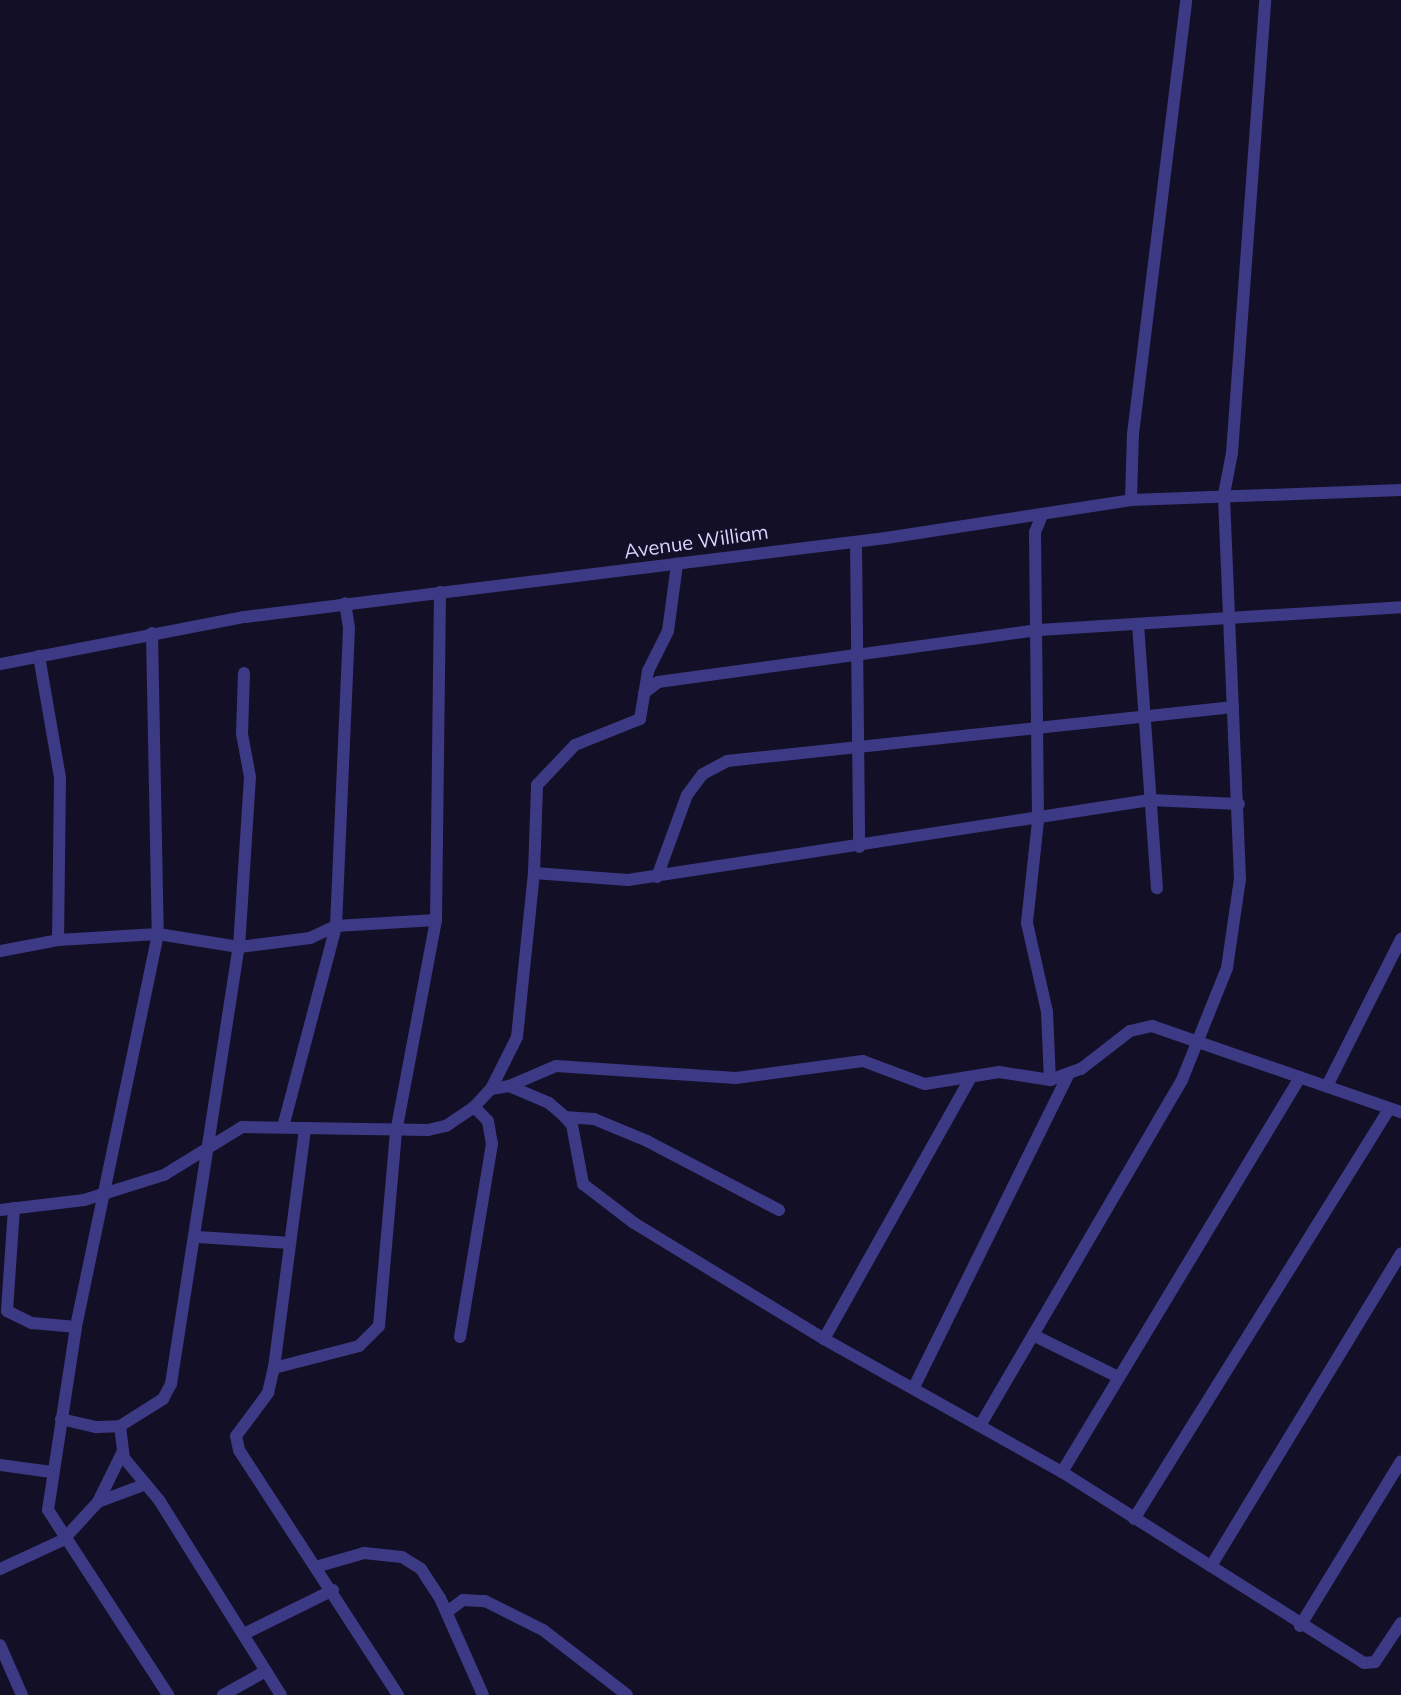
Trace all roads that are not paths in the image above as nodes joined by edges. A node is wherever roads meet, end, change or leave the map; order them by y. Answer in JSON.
{"nodes":[{"id":1,"x":1186,"y":0,"type":"edge"},
{"id":2,"x":1265,"y":0,"type":"edge"},
{"id":3,"x":1401,"y":490,"type":"edge"},
{"id":4,"x":1224,"y":494,"type":"junction"},
{"id":5,"x":1131,"y":500,"type":"junction"},
{"id":6,"x":1042,"y":515,"type":"junction"},
{"id":7,"x":856,"y":542,"type":"junction"},
{"id":8,"x":677,"y":564,"type":"junction"},
{"id":9,"x":440,"y":592,"type":"junction"},
{"id":10,"x":345,"y":603,"type":"junction"},
{"id":11,"x":1401,"y":607,"type":"edge"},
{"id":12,"x":1232,"y":619,"type":"junction"},
{"id":13,"x":1138,"y":624,"type":"junction"},
{"id":14,"x":1039,"y":630,"type":"junction"},
{"id":15,"x":152,"y":633,"type":"junction"},
{"id":16,"x":857,"y":654,"type":"junction"},
{"id":17,"x":39,"y":656,"type":"junction"},
{"id":18,"x":0,"y":664,"type":"edge"},
{"id":19,"x":244,"y":673,"type":"dead end"},
{"id":20,"x":642,"y":696,"type":"junction"},
{"id":21,"x":1233,"y":707,"type":"junction"},
{"id":22,"x":1142,"y":718,"type":"junction"},
{"id":23,"x":1038,"y":729,"type":"junction"},
{"id":24,"x":855,"y":747,"type":"junction"},
{"id":25,"x":1150,"y":800,"type":"junction"},
{"id":26,"x":1239,"y":804,"type":"junction"},
{"id":27,"x":1038,"y":821,"type":"junction"},
{"id":28,"x":859,"y":847,"type":"junction"},
{"id":29,"x":534,"y":873,"type":"junction"},
{"id":30,"x":657,"y":877,"type":"junction"},
{"id":31,"x":1157,"y":888,"type":"dead end"},
{"id":32,"x":436,"y":920,"type":"junction"},
{"id":33,"x":336,"y":926,"type":"junction"},
{"id":34,"x":158,"y":934,"type":"junction"},
{"id":35,"x":1401,"y":939,"type":"edge"},
{"id":36,"x":58,"y":940,"type":"junction"},
{"id":37,"x":239,"y":947,"type":"junction"},
{"id":38,"x":0,"y":951,"type":"edge"},
{"id":39,"x":1200,"y":1042,"type":"junction"},
{"id":40,"x":1068,"y":1076,"type":"junction"},
{"id":41,"x":1300,"y":1077,"type":"junction"},
{"id":42,"x":1050,"y":1080,"type":"junction"},
{"id":43,"x":969,"y":1081,"type":"junction"},
{"id":44,"x":509,"y":1086,"type":"junction"},
{"id":45,"x":1327,"y":1086,"type":"junction"},
{"id":46,"x":491,"y":1089,"type":"junction"},
{"id":47,"x":474,"y":1107,"type":"junction"},
{"id":48,"x":1395,"y":1110,"type":"edge"},
{"id":49,"x":565,"y":1117,"type":"junction"},
{"id":50,"x":283,"y":1127,"type":"junction"},
{"id":51,"x":305,"y":1128,"type":"junction"},
{"id":52,"x":396,"y":1132,"type":"junction"},
{"id":53,"x":210,"y":1143,"type":"junction"},
{"id":54,"x":104,"y":1194,"type":"junction"},
{"id":55,"x":7,"y":1209,"type":"edge"},
{"id":56,"x":779,"y":1210,"type":"dead end"},
{"id":57,"x":198,"y":1237,"type":"junction"},
{"id":58,"x":290,"y":1243,"type":"junction"},
{"id":59,"x":1401,"y":1253,"type":"edge"},
{"id":60,"x":76,"y":1327,"type":"junction"},
{"id":61,"x":1033,"y":1335,"type":"junction"},
{"id":62,"x":460,"y":1337,"type":"dead end"},
{"id":63,"x":824,"y":1339,"type":"junction"},
{"id":64,"x":274,"y":1368,"type":"junction"},
{"id":65,"x":1116,"y":1376,"type":"junction"},
{"id":66,"x":914,"y":1387,"type":"junction"},
{"id":67,"x":61,"y":1419,"type":"junction"},
{"id":68,"x":981,"y":1424,"type":"junction"},
{"id":69,"x":120,"y":1426,"type":"junction"},
{"id":70,"x":123,"y":1451,"type":"junction"},
{"id":71,"x":1401,"y":1461,"type":"edge"},
{"id":72,"x":0,"y":1465,"type":"edge"},
{"id":73,"x":52,"y":1472,"type":"junction"},
{"id":74,"x":1062,"y":1472,"type":"junction"},
{"id":75,"x":146,"y":1484,"type":"junction"},
{"id":76,"x":98,"y":1502,"type":"junction"},
{"id":77,"x":1134,"y":1519,"type":"junction"},
{"id":78,"x":63,"y":1540,"type":"junction"},
{"id":79,"x":319,"y":1566,"type":"junction"},
{"id":80,"x":1211,"y":1566,"type":"junction"},
{"id":81,"x":0,"y":1569,"type":"edge"},
{"id":82,"x":333,"y":1590,"type":"junction"},
{"id":83,"x":447,"y":1612,"type":"junction"},
{"id":84,"x":1401,"y":1623,"type":"edge"},
{"id":85,"x":1300,"y":1626,"type":"junction"},
{"id":86,"x":246,"y":1633,"type":"junction"},
{"id":87,"x":0,"y":1645,"type":"edge"},
{"id":88,"x":266,"y":1671,"type":"junction"},
{"id":89,"x":22,"y":1695,"type":"edge"},
{"id":90,"x":168,"y":1695,"type":"edge"},
{"id":91,"x":223,"y":1695,"type":"edge"},
{"id":92,"x":281,"y":1695,"type":"edge"},
{"id":93,"x":398,"y":1695,"type":"edge"},
{"id":94,"x":483,"y":1695,"type":"edge"},
{"id":95,"x":627,"y":1695,"type":"edge"}],
"edges":[{"from":1,"to":5,"type":"street"},
{"from":2,"to":4,"type":"street"},
{"from":3,"to":4,"type":"street","name":"Avenue William"},
{"from":4,"to":5,"type":"street","name":"Avenue William"},
{"from":4,"to":12,"type":"street"},
{"from":5,"to":6,"type":"street","name":"Avenue William"},
{"from":6,"to":7,"type":"street","name":"Avenue William"},
{"from":6,"to":14,"type":"street"},
{"from":7,"to":8,"type":"street","name":"Avenue William"},
{"from":7,"to":16,"type":"street"},
{"from":8,"to":9,"type":"street","name":"Avenue William"},
{"from":8,"to":20,"type":"street"},
{"from":9,"to":10,"type":"street","name":"Avenue William"},
{"from":9,"to":32,"type":"street"},
{"from":10,"to":15,"type":"street","name":"Avenue William"},
{"from":10,"to":33,"type":"street"},
{"from":11,"to":12,"type":"street"},
{"from":12,"to":13,"type":"street"},
{"from":12,"to":21,"type":"street"},
{"from":13,"to":14,"type":"street"},
{"from":13,"to":22,"type":"street"},
{"from":14,"to":16,"type":"street"},
{"from":14,"to":23,"type":"street"},
{"from":15,"to":17,"type":"street","name":"Avenue William"},
{"from":15,"to":34,"type":"street"},
{"from":16,"to":20,"type":"street"},
{"from":16,"to":24,"type":"street"},
{"from":17,"to":18,"type":"street","name":"Avenue William"},
{"from":17,"to":36,"type":"street"},
{"from":19,"to":37,"type":"street"},
{"from":20,"to":29,"type":"street"},
{"from":21,"to":22,"type":"street"},
{"from":21,"to":26,"type":"street"},
{"from":22,"to":23,"type":"street"},
{"from":22,"to":25,"type":"street"},
{"from":23,"to":24,"type":"street"},
{"from":23,"to":27,"type":"street"},
{"from":24,"to":28,"type":"street"},
{"from":24,"to":30,"type":"street"},
{"from":25,"to":26,"type":"street"},
{"from":25,"to":27,"type":"street"},
{"from":25,"to":31,"type":"street"},
{"from":26,"to":39,"type":"street"},
{"from":27,"to":28,"type":"street"},
{"from":27,"to":42,"type":"street"},
{"from":28,"to":30,"type":"street"},
{"from":29,"to":30,"type":"street"},
{"from":29,"to":46,"type":"street"},
{"from":32,"to":33,"type":"street"},
{"from":32,"to":52,"type":"street"},
{"from":33,"to":37,"type":"street"},
{"from":33,"to":50,"type":"street"},
{"from":34,"to":36,"type":"street"},
{"from":34,"to":37,"type":"street"},
{"from":34,"to":54,"type":"street"},
{"from":35,"to":45,"type":"street"},
{"from":36,"to":38,"type":"street"},
{"from":37,"to":53,"type":"street"},
{"from":39,"to":40,"type":"street"},
{"from":39,"to":41,"type":"street"},
{"from":39,"to":61,"type":"street"},
{"from":40,"to":42,"type":"street"},
{"from":40,"to":66,"type":"street"},
{"from":41,"to":45,"type":"street"},
{"from":41,"to":65,"type":"street"},
{"from":42,"to":43,"type":"street"},
{"from":43,"to":44,"type":"street"},
{"from":43,"to":63,"type":"street"},
{"from":44,"to":46,"type":"street"},
{"from":44,"to":49,"type":"street"},
{"from":45,"to":48,"type":"street"},
{"from":46,"to":47,"type":"street"},
{"from":47,"to":52,"type":"street"},
{"from":47,"to":62,"type":"street"},
{"from":48,"to":77,"type":"street"},
{"from":49,"to":56,"type":"street"},
{"from":49,"to":63,"type":"street"},
{"from":50,"to":51,"type":"street"},
{"from":50,"to":53,"type":"street"},
{"from":51,"to":52,"type":"street"},
{"from":51,"to":58,"type":"street"},
{"from":52,"to":64,"type":"street"},
{"from":53,"to":54,"type":"street"},
{"from":53,"to":57,"type":"street"},
{"from":54,"to":55,"type":"street"},
{"from":54,"to":60,"type":"street"},
{"from":55,"to":60,"type":"street"},
{"from":57,"to":58,"type":"street"},
{"from":57,"to":69,"type":"street"},
{"from":58,"to":64,"type":"street"},
{"from":59,"to":80,"type":"street"},
{"from":60,"to":67,"type":"street"},
{"from":61,"to":65,"type":"street"},
{"from":61,"to":68,"type":"street"},
{"from":63,"to":66,"type":"street"},
{"from":64,"to":79,"type":"street"},
{"from":65,"to":74,"type":"street"},
{"from":66,"to":68,"type":"street"},
{"from":67,"to":69,"type":"street"},
{"from":67,"to":73,"type":"street"},
{"from":68,"to":74,"type":"street"},
{"from":69,"to":70,"type":"street"},
{"from":70,"to":75,"type":"street"},
{"from":70,"to":76,"type":"street"},
{"from":71,"to":85,"type":"street"},
{"from":72,"to":73,"type":"street"},
{"from":73,"to":78,"type":"street"},
{"from":74,"to":77,"type":"street"},
{"from":75,"to":76,"type":"street"},
{"from":75,"to":86,"type":"street"},
{"from":76,"to":78,"type":"street"},
{"from":77,"to":80,"type":"street"},
{"from":78,"to":81,"type":"street"},
{"from":78,"to":90,"type":"street"},
{"from":79,"to":82,"type":"street"},
{"from":79,"to":83,"type":"street"},
{"from":80,"to":85,"type":"street"},
{"from":82,"to":86,"type":"street"},
{"from":82,"to":93,"type":"street"},
{"from":83,"to":94,"type":"street"},
{"from":83,"to":95,"type":"street"},
{"from":84,"to":85,"type":"street"},
{"from":86,"to":88,"type":"street"},
{"from":87,"to":89,"type":"street"},
{"from":88,"to":91,"type":"street"},
{"from":88,"to":92,"type":"street"}]}
